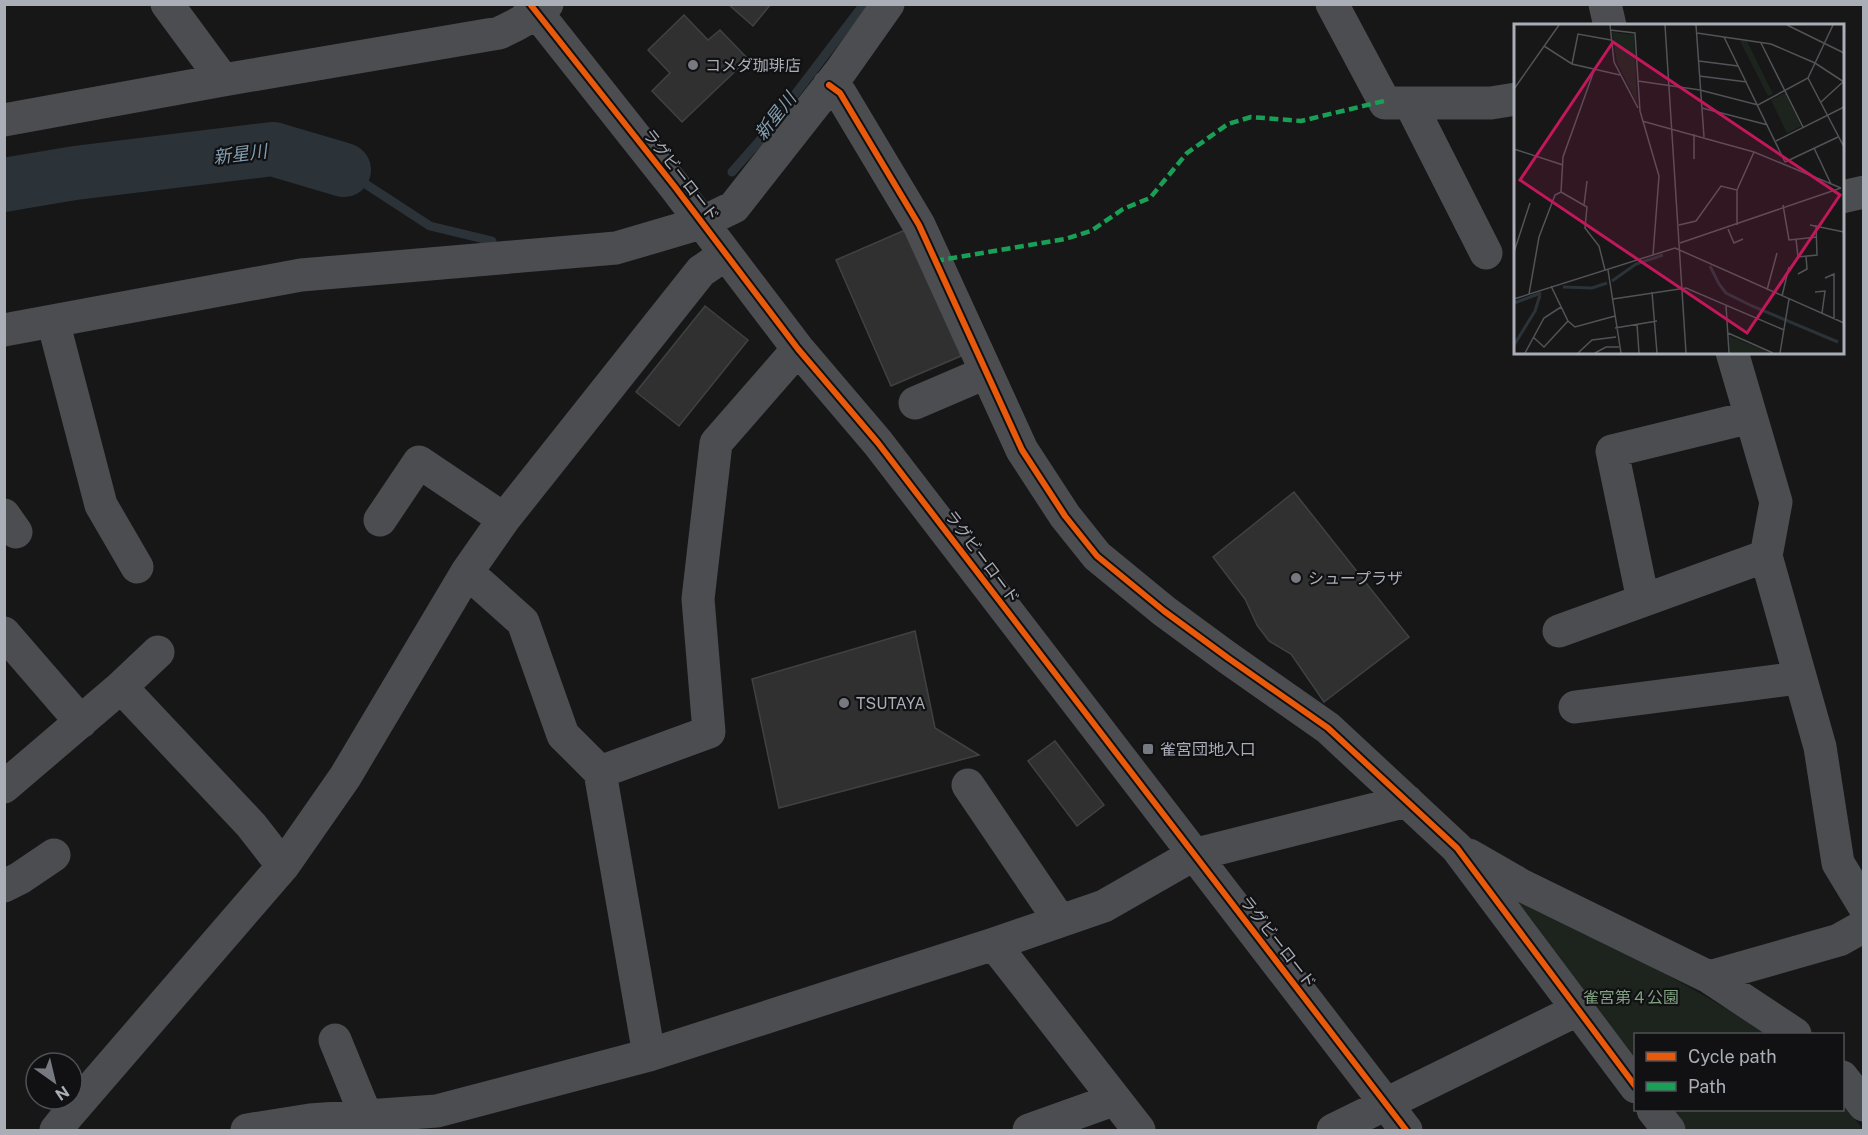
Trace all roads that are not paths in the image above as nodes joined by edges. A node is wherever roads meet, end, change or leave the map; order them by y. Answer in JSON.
{"nodes":[{"id":1,"x":166,"y":4,"type":"edge"},
{"id":2,"x":888,"y":4,"type":"edge"},
{"id":3,"x":1332,"y":4,"type":"edge"},
{"id":4,"x":1605,"y":4,"type":"edge"},
{"id":5,"x":538,"y":7,"type":"edge"},
{"id":6,"x":1610,"y":24,"type":"edge"},
{"id":7,"x":223,"y":80,"type":"junction"},
{"id":8,"x":830,"y":85,"type":"junction"},
{"id":9,"x":1514,"y":99,"type":"edge"},
{"id":10,"x":1410,"y":103,"type":"junction"},
{"id":11,"x":4,"y":120,"type":"edge"},
{"id":12,"x":1863,"y":192,"type":"edge"},
{"id":13,"x":1844,"y":197,"type":"edge"},
{"id":14,"x":702,"y":224,"type":"junction"},
{"id":15,"x":1486,"y":252,"type":"dead end"},
{"id":16,"x":726,"y":254,"type":"junction"},
{"id":17,"x":53,"y":321,"type":"junction"},
{"id":18,"x":4,"y":330,"type":"edge"},
{"id":19,"x":798,"y":349,"type":"junction"},
{"id":20,"x":1733,"y":354,"type":"edge"},
{"id":21,"x":985,"y":373,"type":"junction"},
{"id":22,"x":915,"y":403,"type":"dead end"},
{"id":23,"x":1751,"y":417,"type":"junction"},
{"id":24,"x":504,"y":519,"type":"junction"},
{"id":25,"x":380,"y":520,"type":"dead end"},
{"id":26,"x":1766,"y":556,"type":"junction"},
{"id":27,"x":137,"y":567,"type":"dead end"},
{"id":28,"x":467,"y":572,"type":"junction"},
{"id":29,"x":1643,"y":600,"type":"junction"},
{"id":30,"x":1559,"y":631,"type":"dead end"},
{"id":31,"x":4,"y":633,"type":"edge"},
{"id":32,"x":158,"y":652,"type":"dead end"},
{"id":33,"x":1799,"y":678,"type":"junction"},
{"id":34,"x":121,"y":687,"type":"junction"},
{"id":35,"x":1575,"y":707,"type":"dead end"},
{"id":36,"x":81,"y":722,"type":"junction"},
{"id":37,"x":600,"y":772,"type":"junction"},
{"id":38,"x":968,"y":785,"type":"dead end"},
{"id":39,"x":4,"y":787,"type":"edge"},
{"id":40,"x":1407,"y":801,"type":"junction"},
{"id":41,"x":1457,"y":848,"type":"junction"},
{"id":42,"x":54,"y":855,"type":"dead end"},
{"id":43,"x":1194,"y":855,"type":"junction"},
{"id":44,"x":284,"y":866,"type":"junction"},
{"id":45,"x":10,"y":873,"type":"edge"},
{"id":46,"x":1863,"y":906,"type":"edge"},
{"id":47,"x":1060,"y":921,"type":"junction"},
{"id":48,"x":1863,"y":926,"type":"edge"},
{"id":49,"x":994,"y":944,"type":"junction"},
{"id":50,"x":1708,"y":977,"type":"junction"},
{"id":51,"x":1577,"y":1010,"type":"junction"},
{"id":52,"x":1793,"y":1033,"type":"edge"},
{"id":53,"x":335,"y":1040,"type":"dead end"},
{"id":54,"x":649,"y":1055,"type":"junction"},
{"id":55,"x":1844,"y":1080,"type":"edge"},
{"id":56,"x":1634,"y":1086,"type":"edge"},
{"id":57,"x":1113,"y":1100,"type":"junction"},
{"id":58,"x":1387,"y":1105,"type":"junction"},
{"id":59,"x":1863,"y":1105,"type":"edge"},
{"id":60,"x":1654,"y":1111,"type":"edge"},
{"id":61,"x":366,"y":1116,"type":"junction"},
{"id":62,"x":432,"y":1121,"type":"edge"},
{"id":63,"x":56,"y":1131,"type":"edge"},
{"id":64,"x":247,"y":1131,"type":"edge"},
{"id":65,"x":467,"y":1131,"type":"edge"},
{"id":66,"x":1029,"y":1131,"type":"edge"},
{"id":67,"x":1138,"y":1131,"type":"edge"},
{"id":68,"x":1333,"y":1131,"type":"edge"},
{"id":69,"x":1406,"y":1131,"type":"edge"},
{"id":70,"x":1669,"y":1131,"type":"edge"}],
"edges":[{"from":1,"to":7,"type":"street"},
{"from":2,"to":8,"type":"street"},
{"from":3,"to":10,"type":"street"},
{"from":4,"to":6,"type":"street"},
{"from":5,"to":7,"type":"street"},
{"from":5,"to":14,"type":"street","name":"ラグビーロード"},
{"from":7,"to":11,"type":"street"},
{"from":8,"to":14,"type":"street"},
{"from":8,"to":21,"type":"street"},
{"from":9,"to":10,"type":"street"},
{"from":10,"to":15,"type":"street"},
{"from":12,"to":13,"type":"street"},
{"from":14,"to":16,"type":"street","name":"ラグビーロード"},
{"from":14,"to":17,"type":"street"},
{"from":16,"to":19,"type":"street","name":"ラグビーロード"},
{"from":16,"to":24,"type":"street"},
{"from":17,"to":18,"type":"street"},
{"from":17,"to":27,"type":"street"},
{"from":19,"to":37,"type":"street"},
{"from":19,"to":43,"type":"street","name":"ラグビーロード"},
{"from":20,"to":23,"type":"street"},
{"from":21,"to":22,"type":"street"},
{"from":21,"to":40,"type":"street"},
{"from":23,"to":26,"type":"street"},
{"from":23,"to":29,"type":"street"},
{"from":24,"to":25,"type":"street"},
{"from":24,"to":28,"type":"street"},
{"from":26,"to":29,"type":"street"},
{"from":26,"to":33,"type":"street"},
{"from":28,"to":37,"type":"street"},
{"from":28,"to":44,"type":"street"},
{"from":29,"to":30,"type":"street"},
{"from":31,"to":36,"type":"street"},
{"from":32,"to":34,"type":"street"},
{"from":33,"to":35,"type":"street"},
{"from":33,"to":46,"type":"street"},
{"from":34,"to":36,"type":"street"},
{"from":34,"to":44,"type":"street"},
{"from":36,"to":39,"type":"street"},
{"from":37,"to":54,"type":"street"},
{"from":38,"to":47,"type":"street"},
{"from":40,"to":41,"type":"street"},
{"from":40,"to":43,"type":"street"},
{"from":41,"to":50,"type":"street"},
{"from":41,"to":51,"type":"street"},
{"from":42,"to":45,"type":"street"},
{"from":43,"to":47,"type":"street"},
{"from":43,"to":58,"type":"street","name":"ラグビーロード"},
{"from":44,"to":63,"type":"street"},
{"from":47,"to":49,"type":"street"},
{"from":48,"to":50,"type":"street"},
{"from":49,"to":54,"type":"street"},
{"from":49,"to":57,"type":"street"},
{"from":50,"to":52,"type":"street"},
{"from":51,"to":56,"type":"street"},
{"from":51,"to":58,"type":"street"},
{"from":53,"to":61,"type":"street"},
{"from":54,"to":62,"type":"street"},
{"from":55,"to":59,"type":"street"},
{"from":57,"to":66,"type":"street"},
{"from":57,"to":67,"type":"street"},
{"from":58,"to":68,"type":"street"},
{"from":58,"to":69,"type":"street","name":"ラグビーロード"},
{"from":60,"to":70,"type":"street"},
{"from":61,"to":62,"type":"street"},
{"from":61,"to":64,"type":"street"},
{"from":62,"to":65,"type":"street"}]}
